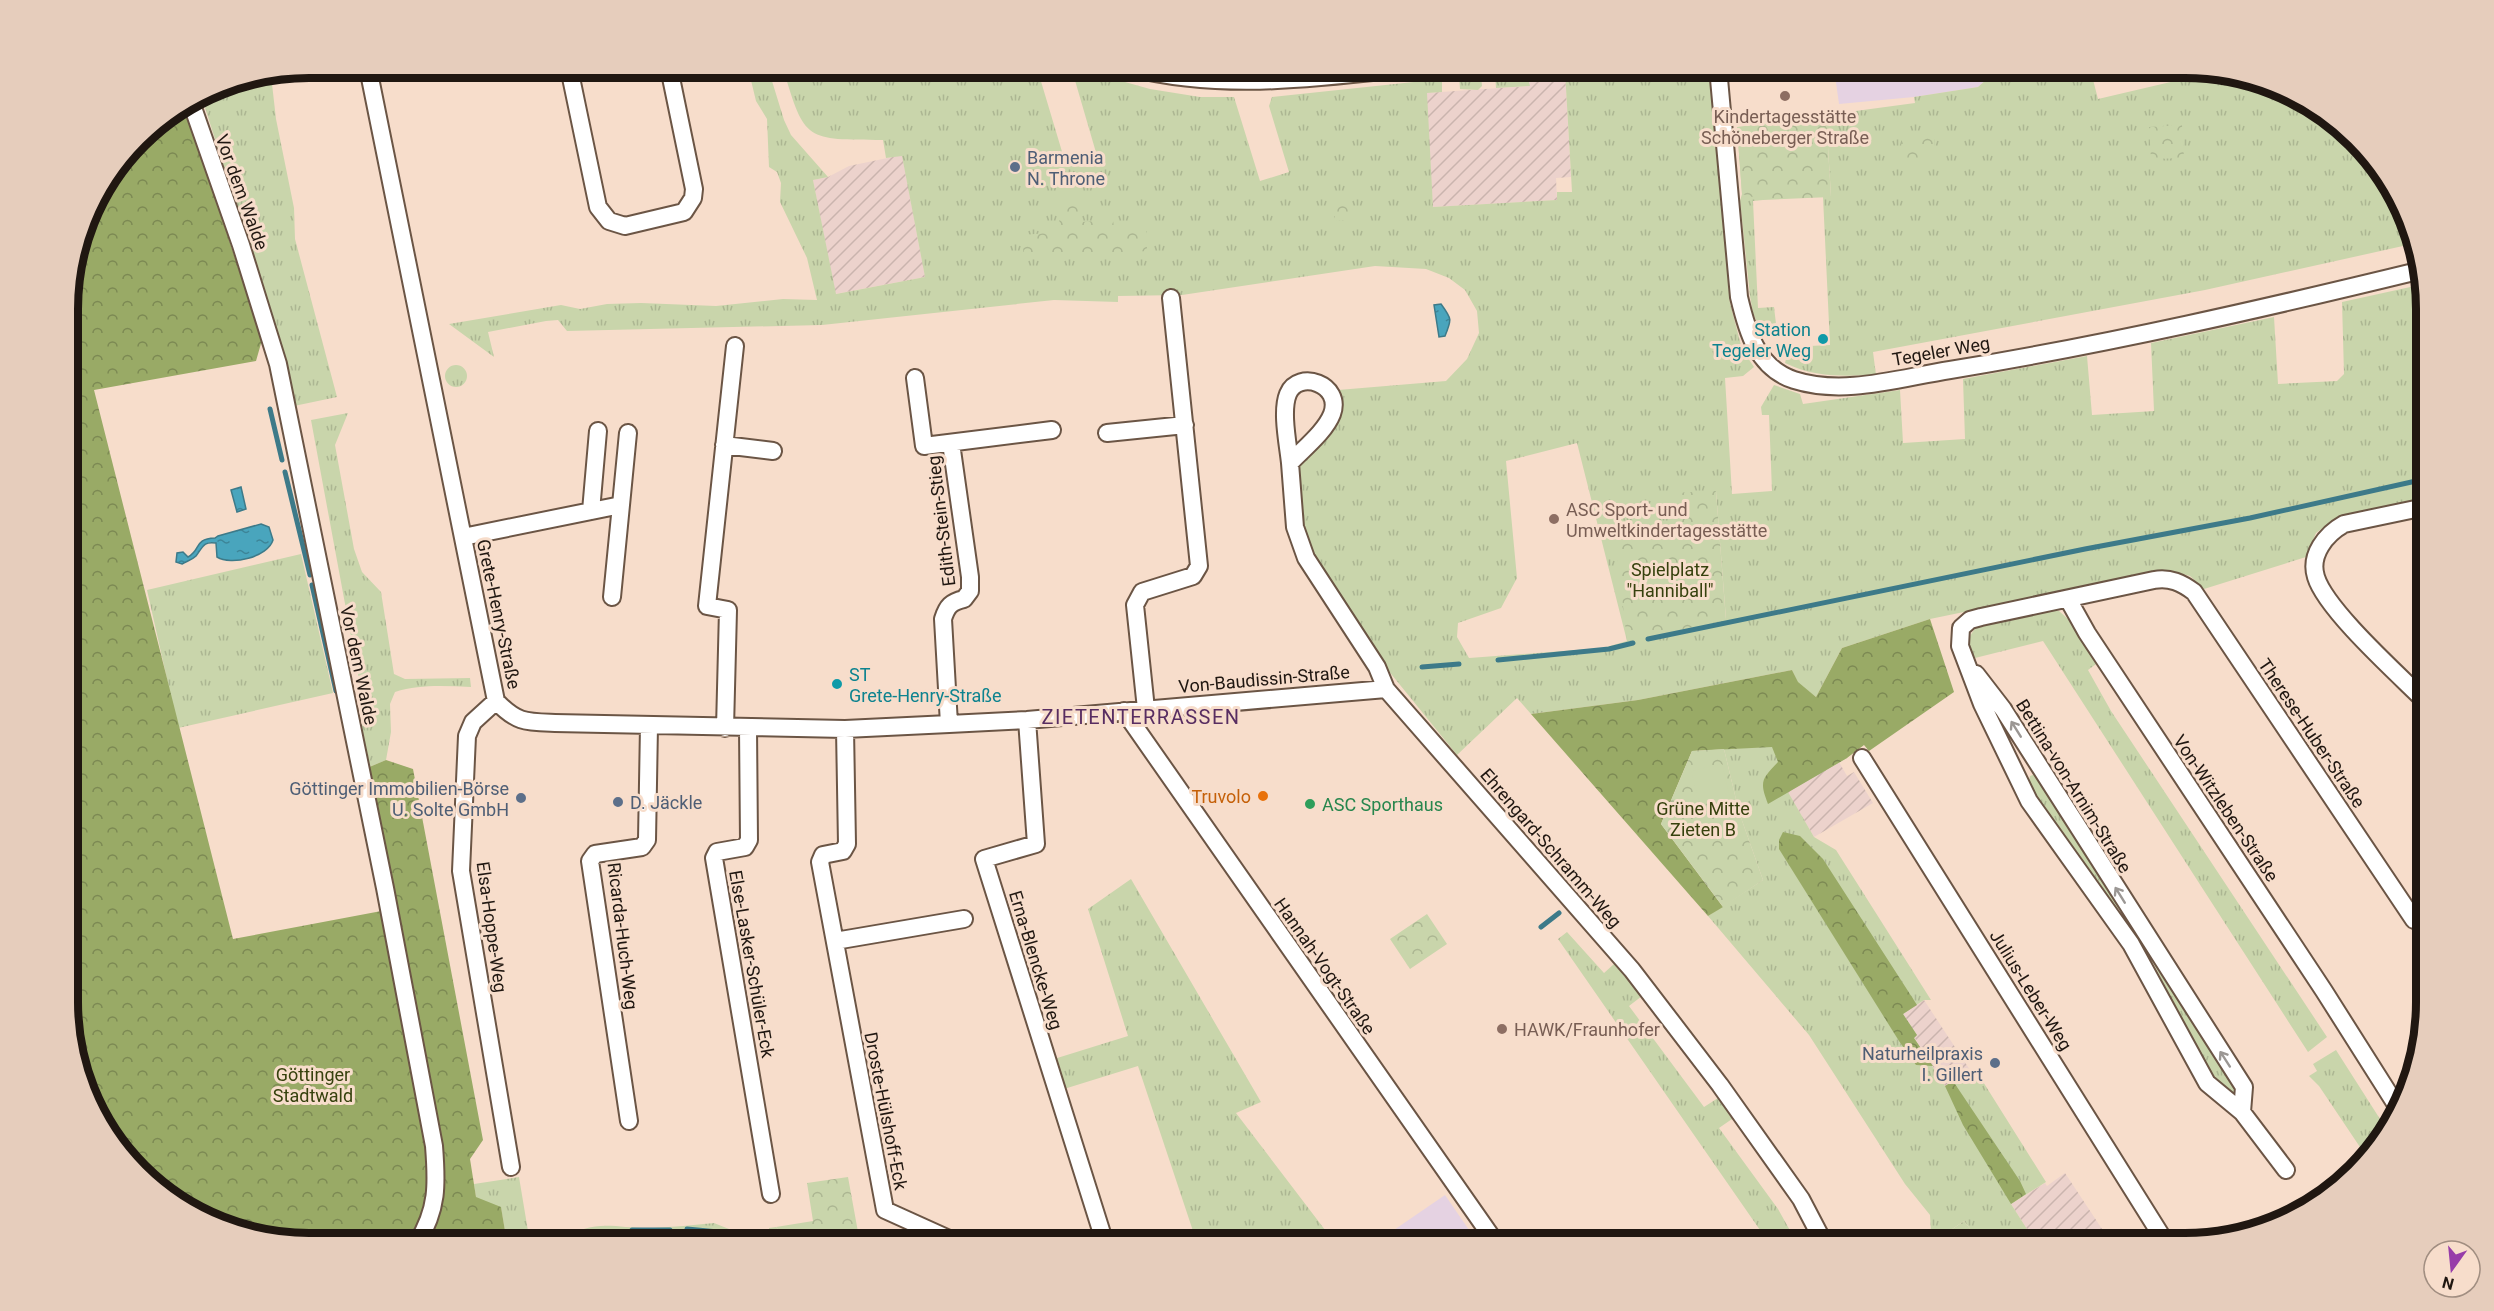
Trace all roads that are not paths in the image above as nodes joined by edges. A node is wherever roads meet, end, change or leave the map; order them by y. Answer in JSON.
{"nodes":[{"id":1,"x":370,"y":78,"type":"edge"},
{"id":2,"x":571,"y":78,"type":"edge"},
{"id":3,"x":671,"y":78,"type":"edge"},
{"id":4,"x":1190,"y":78,"type":"edge"},
{"id":5,"x":1292,"y":78,"type":"edge"},
{"id":6,"x":1719,"y":78,"type":"edge"},
{"id":7,"x":193,"y":109,"type":"edge"},
{"id":8,"x":2413,"y":272,"type":"edge"},
{"id":9,"x":1171,"y":298,"type":"dead end"},
{"id":10,"x":735,"y":346,"type":"dead end"},
{"id":11,"x":915,"y":378,"type":"dead end"},
{"id":12,"x":1185,"y":425,"type":"junction"},
{"id":13,"x":1052,"y":430,"type":"dead end"},
{"id":14,"x":598,"y":431,"type":"dead end"},
{"id":15,"x":628,"y":433,"type":"dead end"},
{"id":16,"x":1107,"y":433,"type":"dead end"},
{"id":17,"x":951,"y":443,"type":"junction"},
{"id":18,"x":724,"y":445,"type":"junction"},
{"id":19,"x":772,"y":451,"type":"dead end"},
{"id":20,"x":1290,"y":463,"type":"junction"},
{"id":21,"x":621,"y":505,"type":"junction"},
{"id":22,"x":2416,"y":509,"type":"edge"},
{"id":23,"x":591,"y":511,"type":"junction"},
{"id":24,"x":463,"y":537,"type":"junction"},
{"id":25,"x":612,"y":597,"type":"dead end"},
{"id":26,"x":2068,"y":599,"type":"junction"},
{"id":27,"x":1965,"y":660,"type":"junction"},
{"id":28,"x":1386,"y":689,"type":"junction"},
{"id":29,"x":2416,"y":692,"type":"edge"},
{"id":30,"x":496,"y":701,"type":"junction"},
{"id":31,"x":1146,"y":709,"type":"junction"},
{"id":32,"x":1124,"y":711,"type":"junction"},
{"id":33,"x":1027,"y":720,"type":"junction"},
{"id":34,"x":949,"y":724,"type":"junction"},
{"id":35,"x":649,"y":726,"type":"junction"},
{"id":36,"x":725,"y":728,"type":"junction"},
{"id":37,"x":748,"y":728,"type":"junction"},
{"id":38,"x":845,"y":729,"type":"junction"},
{"id":39,"x":1862,"y":758,"type":"dead end"},
{"id":40,"x":964,"y":919,"type":"dead end"},
{"id":41,"x":2416,"y":919,"type":"edge"},
{"id":42,"x":2139,"y":940,"type":"junction"},
{"id":43,"x":835,"y":941,"type":"junction"},
{"id":44,"x":2393,"y":1101,"type":"edge"},
{"id":45,"x":2242,"y":1112,"type":"junction"},
{"id":46,"x":629,"y":1120,"type":"dead end"},
{"id":47,"x":511,"y":1167,"type":"dead end"},
{"id":48,"x":2286,"y":1170,"type":"dead end"},
{"id":49,"x":771,"y":1194,"type":"dead end"},
{"id":50,"x":422,"y":1233,"type":"edge"},
{"id":51,"x":936,"y":1233,"type":"edge"},
{"id":52,"x":1102,"y":1233,"type":"edge"},
{"id":53,"x":1489,"y":1233,"type":"edge"},
{"id":54,"x":1819,"y":1233,"type":"edge"},
{"id":55,"x":2160,"y":1233,"type":"edge"}],
"edges":[{"from":1,"to":24,"type":"street","name":"Grete-Henry-Straße"},
{"from":2,"to":3,"type":"street"},
{"from":4,"to":5,"type":"street"},
{"from":6,"to":8,"type":"street","name":"Tegeler Weg"},
{"from":7,"to":50,"type":"street","name":"Vor dem Walde"},
{"from":9,"to":12,"type":"street"},
{"from":10,"to":18,"type":"street"},
{"from":11,"to":17,"type":"street","name":"Edith-Stein-Stieg"},
{"from":12,"to":16,"type":"street"},
{"from":12,"to":31,"type":"street"},
{"from":13,"to":17,"type":"street","name":"Edith-Stein-Stieg"},
{"from":14,"to":23,"type":"street"},
{"from":15,"to":21,"type":"street"},
{"from":17,"to":34,"type":"street","name":"Edith-Stein-Stieg"},
{"from":18,"to":19,"type":"street"},
{"from":18,"to":36,"type":"street"},
{"from":20,"to":20,"type":"street","name":"Ehrengard-Schramm-Weg"},
{"from":20,"to":28,"type":"street","name":"Ehrengard-Schramm-Weg"},
{"from":21,"to":23,"type":"street"},
{"from":21,"to":25,"type":"street"},
{"from":22,"to":29,"type":"street"},
{"from":23,"to":24,"type":"street"},
{"from":24,"to":30,"type":"street","name":"Grete-Henry-Straße"},
{"from":26,"to":27,"type":"street","name":"Bettina-von-Arnim-Straße"},
{"from":26,"to":41,"type":"street","name":"Therese-Huber-Straße"},
{"from":26,"to":44,"type":"street","name":"Von-Witzleben-Straße"},
{"from":42,"to":27,"type":"street","name":"Bettina-von-Arnim-Straße","one_way":true},
{"from":27,"to":42,"type":"street","name":"Bettina-von-Arnim-Straße"},
{"from":28,"to":31,"type":"street","name":"Von-Baudissin-Straße"},
{"from":28,"to":54,"type":"street","name":"Ehrengard-Schramm-Weg"},
{"from":30,"to":35,"type":"street","name":"Grete-Henry-Straße"},
{"from":30,"to":47,"type":"street","name":"Elsa-Hoppe-Weg"},
{"from":31,"to":32,"type":"street","name":"Grete-Henry-Straße"},
{"from":32,"to":33,"type":"street","name":"Grete-Henry-Straße"},
{"from":32,"to":53,"type":"street","name":"Hannah-Vogt-Straße"},
{"from":33,"to":34,"type":"street","name":"Grete-Henry-Straße"},
{"from":33,"to":52,"type":"street","name":"Erna-Blencke-Weg"},
{"from":34,"to":38,"type":"street","name":"Grete-Henry-Straße"},
{"from":35,"to":36,"type":"street","name":"Grete-Henry-Straße"},
{"from":35,"to":46,"type":"street","name":"Ricarda-Huch-Weg"},
{"from":36,"to":37,"type":"street","name":"Grete-Henry-Straße"},
{"from":37,"to":38,"type":"street","name":"Grete-Henry-Straße"},
{"from":37,"to":49,"type":"street","name":"Else-Lasker-Schüler-Eck"},
{"from":38,"to":43,"type":"street","name":"Droste-Hülshoff-Eck"},
{"from":39,"to":55,"type":"street","name":"Julius-Leber-Weg"},
{"from":40,"to":43,"type":"street"},
{"from":42,"to":45,"type":"street","name":"Bettina-von-Arnim-Straße"},
{"from":45,"to":42,"type":"street","name":"Bettina-von-Arnim-Straße","one_way":true},
{"from":43,"to":51,"type":"street","name":"Droste-Hülshoff-Eck"},
{"from":45,"to":48,"type":"street","name":"Bettina-von-Arnim-Straße"}]}
